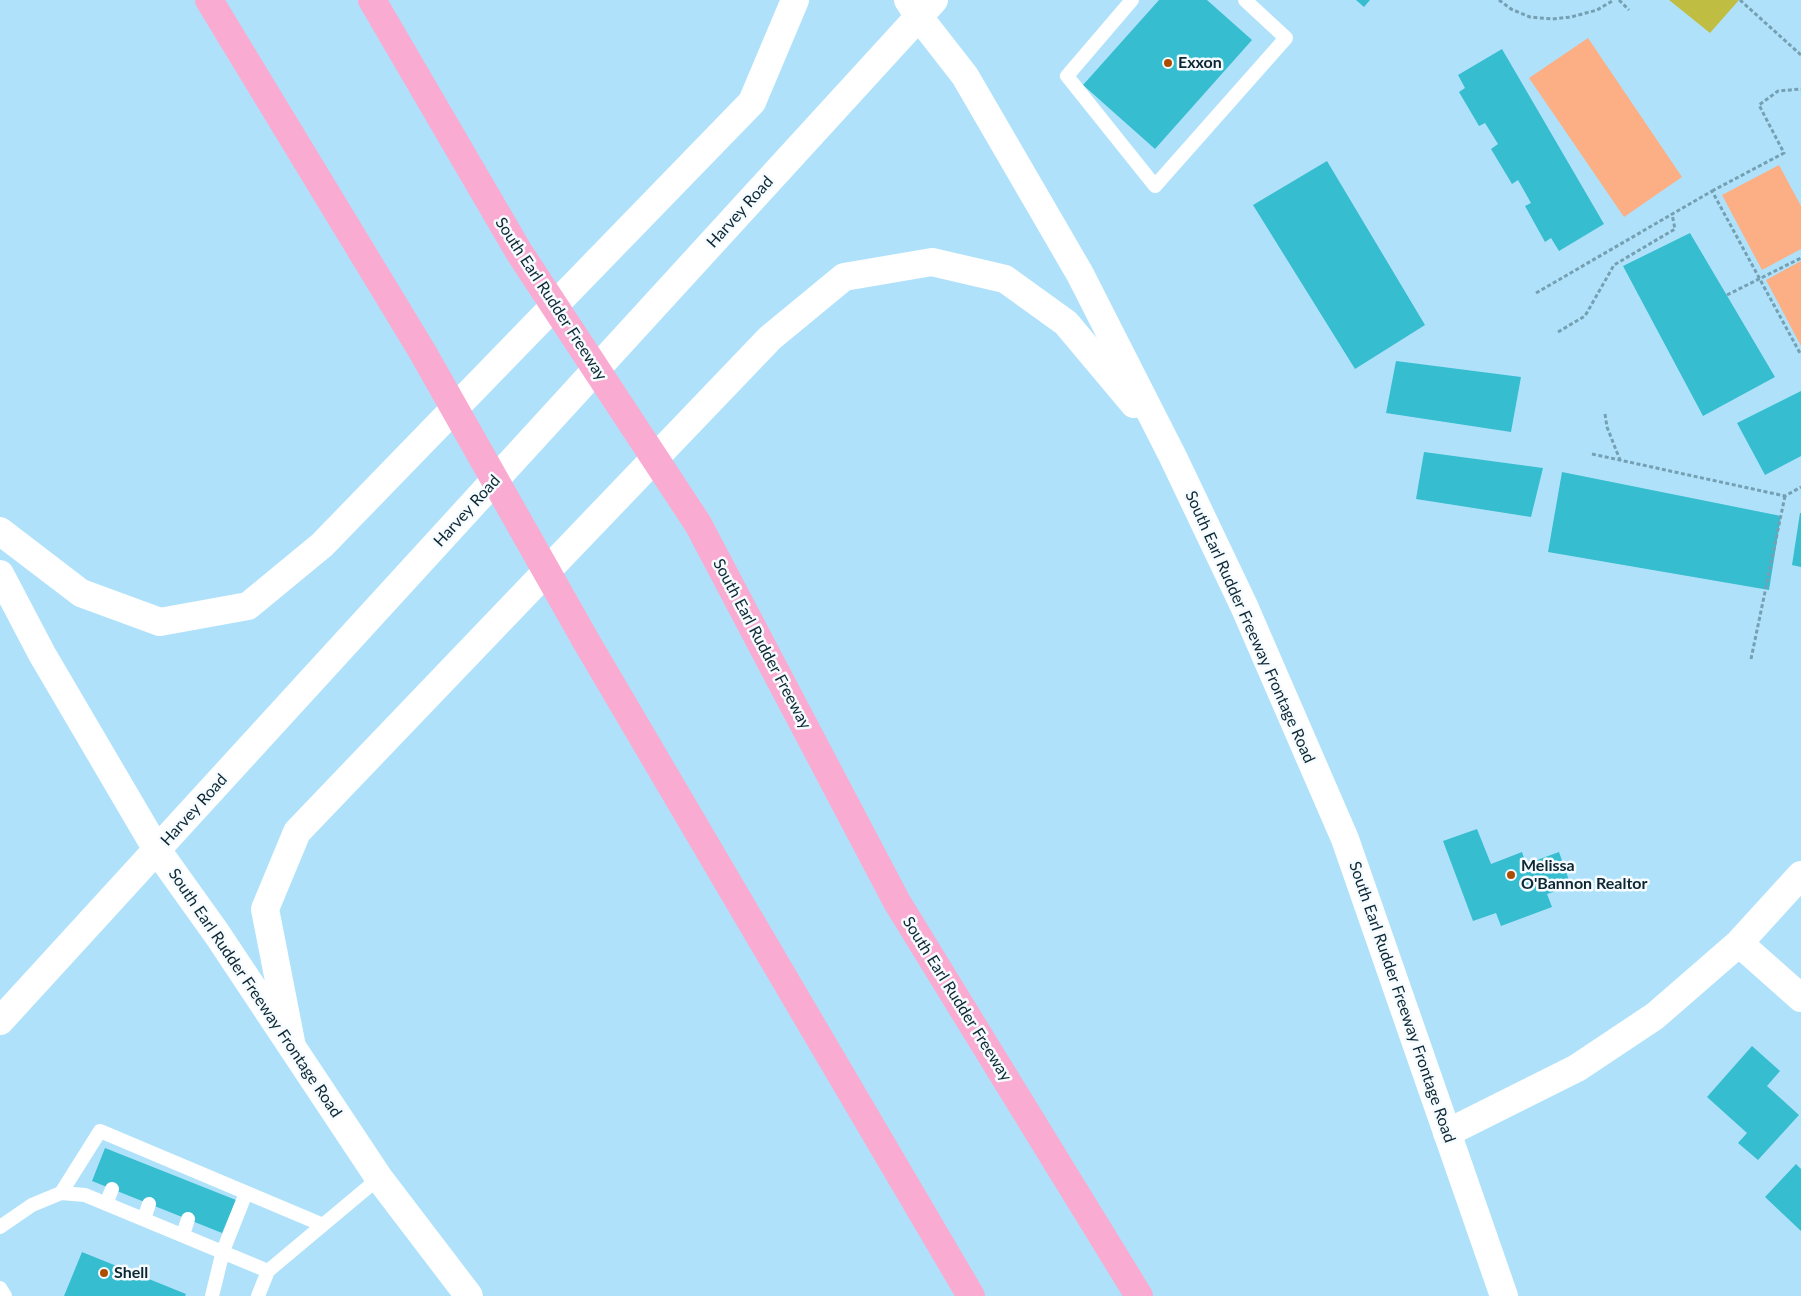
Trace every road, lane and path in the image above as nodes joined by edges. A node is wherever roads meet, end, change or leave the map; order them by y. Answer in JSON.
{"nodes":[{"id":1,"x":209,"y":0,"type":"edge"},
{"id":2,"x":372,"y":0,"type":"edge"},
{"id":3,"x":795,"y":0,"type":"edge"},
{"id":4,"x":1132,"y":0,"type":"edge"},
{"id":5,"x":1246,"y":0,"type":"edge"},
{"id":6,"x":1499,"y":0,"type":"edge"},
{"id":7,"x":1614,"y":0,"type":"edge"},
{"id":8,"x":1619,"y":0,"type":"edge"},
{"id":9,"x":1740,"y":0,"type":"edge"},
{"id":10,"x":920,"y":6,"type":"edge"},
{"id":11,"x":1630,"y":10,"type":"dead end"},
{"id":12,"x":1801,"y":55,"type":"edge"},
{"id":13,"x":1801,"y":89,"type":"edge"},
{"id":14,"x":1712,"y":191,"type":"junction"},
{"id":15,"x":1672,"y":214,"type":"junction"},
{"id":16,"x":1801,"y":258,"type":"edge"},
{"id":17,"x":1760,"y":280,"type":"junction"},
{"id":18,"x":1536,"y":292,"type":"dead end"},
{"id":19,"x":1727,"y":295,"type":"dead end"},
{"id":20,"x":1558,"y":332,"type":"dead end"},
{"id":21,"x":1801,"y":354,"type":"edge"},
{"id":22,"x":1605,"y":414,"type":"dead end"},
{"id":23,"x":1163,"y":438,"type":"junction"},
{"id":24,"x":1592,"y":454,"type":"dead end"},
{"id":25,"x":1620,"y":461,"type":"junction"},
{"id":26,"x":1801,"y":487,"type":"edge"},
{"id":27,"x":1785,"y":496,"type":"junction"},
{"id":28,"x":0,"y":531,"type":"edge"},
{"id":29,"x":0,"y":574,"type":"edge"},
{"id":30,"x":1751,"y":659,"type":"dead end"},
{"id":31,"x":157,"y":850,"type":"junction"},
{"id":32,"x":1801,"y":875,"type":"edge"},
{"id":33,"x":1739,"y":943,"type":"junction"},
{"id":34,"x":1801,"y":998,"type":"edge"},
{"id":35,"x":0,"y":1022,"type":"edge"},
{"id":36,"x":292,"y":1047,"type":"junction"},
{"id":37,"x":1447,"y":1133,"type":"junction"},
{"id":38,"x":379,"y":1178,"type":"junction"},
{"id":39,"x":112,"y":1189,"type":"dead end"},
{"id":40,"x":61,"y":1193,"type":"junction"},
{"id":41,"x":246,"y":1193,"type":"junction"},
{"id":42,"x":106,"y":1204,"type":"junction"},
{"id":43,"x":149,"y":1204,"type":"dead end"},
{"id":44,"x":144,"y":1219,"type":"junction"},
{"id":45,"x":188,"y":1219,"type":"dead end"},
{"id":46,"x":323,"y":1225,"type":"junction"},
{"id":47,"x":0,"y":1227,"type":"edge"},
{"id":48,"x":183,"y":1235,"type":"junction"},
{"id":49,"x":223,"y":1251,"type":"junction"},
{"id":50,"x":946,"y":1254,"type":"junction"},
{"id":51,"x":268,"y":1271,"type":"junction"},
{"id":52,"x":0,"y":1288,"type":"edge"},
{"id":53,"x":5,"y":1296,"type":"edge"},
{"id":54,"x":212,"y":1296,"type":"edge"},
{"id":55,"x":258,"y":1296,"type":"edge"},
{"id":56,"x":469,"y":1296,"type":"edge"},
{"id":57,"x":967,"y":1296,"type":"edge"},
{"id":58,"x":971,"y":1296,"type":"edge"},
{"id":59,"x":1139,"y":1296,"type":"edge"},
{"id":60,"x":1504,"y":1296,"type":"edge"}],
"edges":[{"from":1,"to":50,"type":"highway"},
{"from":2,"to":59,"type":"highway","name":"South Earl Rudder Freeway"},
{"from":3,"to":28,"type":"main road"},
{"from":4,"to":5,"type":"lane"},
{"from":6,"to":7,"type":"path"},
{"from":8,"to":11,"type":"path"},
{"from":9,"to":12,"type":"path"},
{"from":10,"to":23,"type":"main road","name":"South Earl Rudder Freeway Frontage Road"},
{"from":10,"to":31,"type":"main road","name":"Harvey Road"},
{"from":13,"to":14,"type":"path"},
{"from":14,"to":15,"type":"path"},
{"from":14,"to":17,"type":"path"},
{"from":15,"to":18,"type":"path"},
{"from":15,"to":20,"type":"path"},
{"from":16,"to":17,"type":"path"},
{"from":17,"to":19,"type":"path"},
{"from":17,"to":21,"type":"path"},
{"from":22,"to":25,"type":"path"},
{"from":23,"to":36,"type":"main road"},
{"from":23,"to":37,"type":"main road","name":"South Earl Rudder Freeway Frontage Road"},
{"from":24,"to":25,"type":"path"},
{"from":25,"to":27,"type":"path"},
{"from":26,"to":27,"type":"path"},
{"from":27,"to":30,"type":"path"},
{"from":29,"to":31,"type":"main road","name":"South Earl Rudder Freeway Frontage Road"},
{"from":31,"to":35,"type":"main road","name":"Harvey Road"},
{"from":31,"to":36,"type":"main road","name":"South Earl Rudder Freeway Frontage Road"},
{"from":32,"to":33,"type":"main road"},
{"from":33,"to":34,"type":"main road"},
{"from":33,"to":37,"type":"main road"},
{"from":36,"to":38,"type":"main road","name":"South Earl Rudder Freeway Frontage Road"},
{"from":37,"to":60,"type":"main road","name":"South Earl Rudder Freeway Frontage Road"},
{"from":38,"to":46,"type":"lane"},
{"from":38,"to":56,"type":"main road","name":"South Earl Rudder Freeway Frontage Road"},
{"from":39,"to":42,"type":"lane"},
{"from":40,"to":41,"type":"lane"},
{"from":40,"to":42,"type":"lane"},
{"from":40,"to":47,"type":"lane"},
{"from":41,"to":46,"type":"lane"},
{"from":41,"to":49,"type":"lane"},
{"from":42,"to":44,"type":"lane"},
{"from":43,"to":44,"type":"lane"},
{"from":44,"to":48,"type":"lane"},
{"from":45,"to":48,"type":"lane"},
{"from":46,"to":51,"type":"lane"},
{"from":48,"to":49,"type":"lane"},
{"from":49,"to":51,"type":"lane"},
{"from":49,"to":54,"type":"lane"},
{"from":50,"to":57,"type":"highway"},
{"from":50,"to":58,"type":"highway"},
{"from":51,"to":55,"type":"lane"},
{"from":52,"to":53,"type":"lane"}]}
